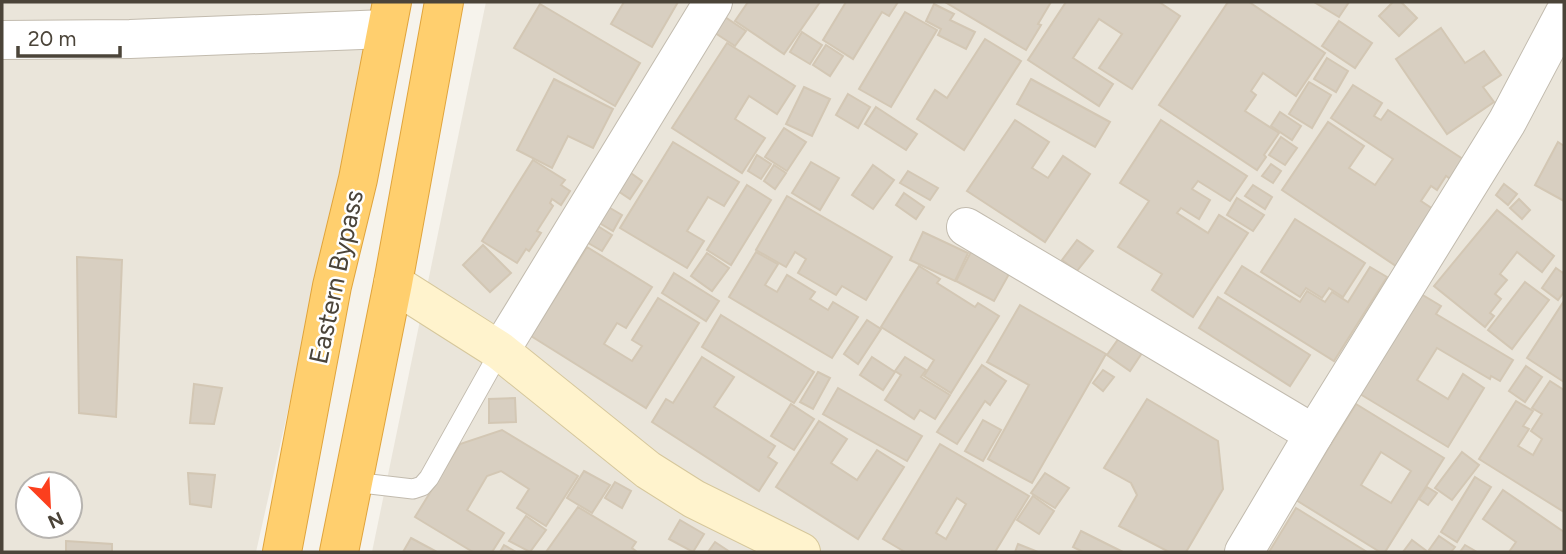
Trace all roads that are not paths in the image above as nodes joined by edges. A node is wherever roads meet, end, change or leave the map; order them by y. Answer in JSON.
{"nodes":[{"id":1,"x":444,"y":2,"type":"edge"},
{"id":2,"x":713,"y":2,"type":"edge"},
{"id":3,"x":1564,"y":14,"type":"edge"},
{"id":4,"x":389,"y":16,"type":"edge"},
{"id":5,"x":2,"y":40,"type":"edge"},
{"id":6,"x":965,"y":227,"type":"dead end"},
{"id":7,"x":393,"y":283,"type":"junction"},
{"id":8,"x":500,"y":351,"type":"junction"},
{"id":9,"x":1314,"y":434,"type":"junction"},
{"id":10,"x":353,"y":482,"type":"junction"},
{"id":11,"x":282,"y":552,"type":"edge"},
{"id":12,"x":339,"y":552,"type":"edge"},
{"id":13,"x":801,"y":552,"type":"edge"},
{"id":14,"x":1244,"y":552,"type":"edge"}],
"edges":[{"from":1,"to":7,"type":"highway","name":"Eastern Bypass"},
{"from":2,"to":8,"type":"street"},
{"from":3,"to":9,"type":"street"},
{"from":4,"to":5,"type":"street"},
{"from":4,"to":11,"type":"highway","name":"Eastern Bypass"},
{"from":6,"to":9,"type":"street"},
{"from":7,"to":8,"type":"street"},
{"from":7,"to":10,"type":"highway","name":"Eastern Bypass"},
{"from":8,"to":10,"type":"lane"},
{"from":8,"to":13,"type":"street"},
{"from":9,"to":14,"type":"street"},
{"from":10,"to":12,"type":"highway","name":"Eastern Bypass"}]}
